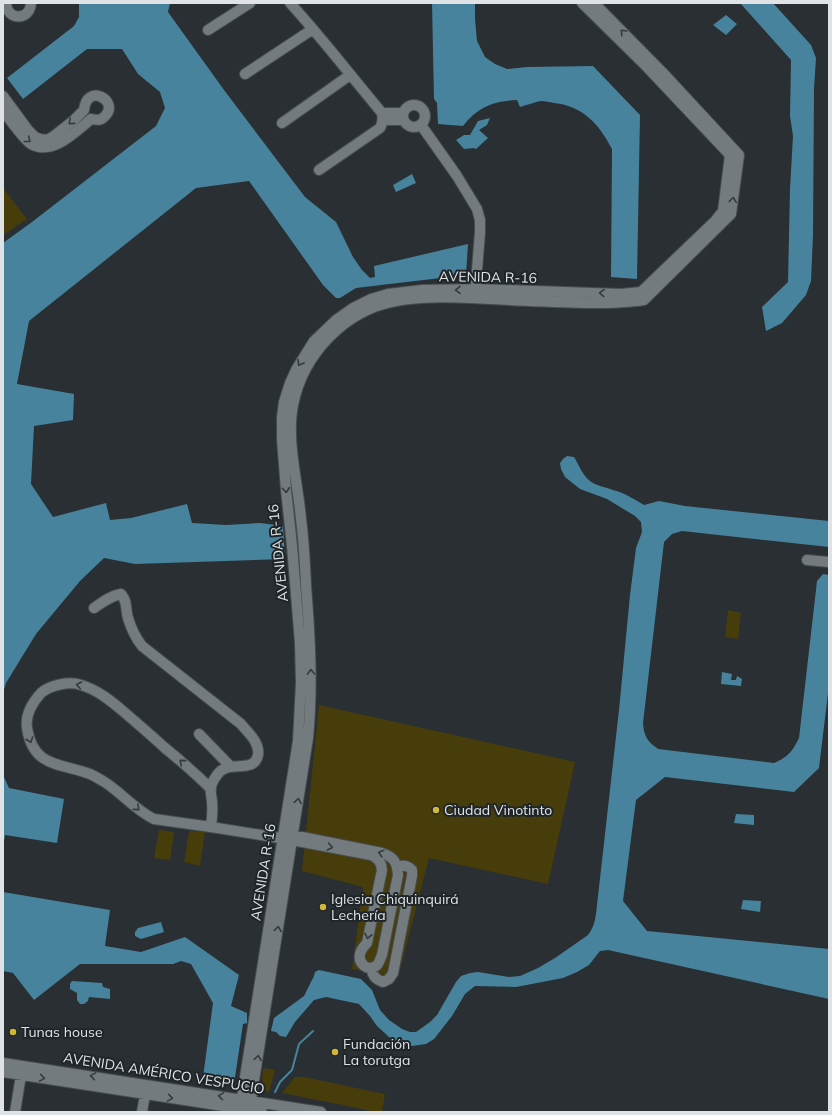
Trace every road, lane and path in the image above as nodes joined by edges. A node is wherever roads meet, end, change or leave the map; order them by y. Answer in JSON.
{"nodes":[{"id":1,"x":31,"y":3,"type":"edge"},
{"id":2,"x":250,"y":3,"type":"edge"},
{"id":3,"x":290,"y":3,"type":"edge"},
{"id":4,"x":582,"y":3,"type":"edge"},
{"id":5,"x":594,"y":3,"type":"edge"},
{"id":6,"x":6,"y":10,"type":"edge"},
{"id":7,"x":314,"y":29,"type":"junction"},
{"id":8,"x":208,"y":30,"type":"dead end"},
{"id":9,"x":245,"y":74,"type":"dead end"},
{"id":10,"x":350,"y":75,"type":"junction"},
{"id":11,"x":668,"y":84,"type":"junction"},
{"id":12,"x":3,"y":96,"type":"edge"},
{"id":13,"x":84,"y":110,"type":"junction"},
{"id":14,"x":3,"y":111,"type":"edge"},
{"id":15,"x":382,"y":116,"type":"junction"},
{"id":16,"x":403,"y":117,"type":"junction"},
{"id":17,"x":91,"y":119,"type":"junction"},
{"id":18,"x":282,"y":123,"type":"dead end"},
{"id":19,"x":421,"y":125,"type":"junction"},
{"id":20,"x":319,"y":170,"type":"dead end"},
{"id":21,"x":476,"y":294,"type":"junction"},
{"id":22,"x":807,"y":560,"type":"dead end"},
{"id":23,"x":829,"y":562,"type":"edge"},
{"id":24,"x":94,"y":608,"type":"dead end"},
{"id":25,"x":199,"y":734,"type":"dead end"},
{"id":26,"x":230,"y":766,"type":"junction"},
{"id":27,"x":211,"y":788,"type":"junction"},
{"id":28,"x":211,"y":826,"type":"junction"},
{"id":29,"x":289,"y":838,"type":"junction"},
{"id":30,"x":398,"y":867,"type":"junction"},
{"id":31,"x":371,"y":968,"type":"junction"},
{"id":32,"x":3,"y":1063,"type":"edge"},
{"id":33,"x":22,"y":1070,"type":"junction"},
{"id":34,"x":3,"y":1072,"type":"edge"},
{"id":35,"x":146,"y":1089,"type":"junction"},
{"id":36,"x":246,"y":1106,"type":"edge"},
{"id":37,"x":210,"y":1108,"type":"edge"},
{"id":38,"x":15,"y":1112,"type":"edge"},
{"id":39,"x":142,"y":1112,"type":"edge"},
{"id":40,"x":262,"y":1112,"type":"edge"},
{"id":41,"x":322,"y":1112,"type":"edge"}],
"edges":[{"from":1,"to":6,"type":"street"},
{"from":2,"to":8,"type":"street"},
{"from":3,"to":7,"type":"street"},
{"from":4,"to":11,"type":"street"},
{"from":11,"to":5,"type":"street","one_way":true},
{"from":7,"to":9,"type":"street"},
{"from":7,"to":10,"type":"street"},
{"from":10,"to":15,"type":"street"},
{"from":10,"to":18,"type":"street"},
{"from":11,"to":21,"type":"street","name":"AVENIDA R-16"},
{"from":13,"to":12,"type":"street","one_way":true},
{"from":13,"to":17,"type":"street"},
{"from":13,"to":17,"type":"street"},
{"from":14,"to":17,"type":"street","one_way":true},
{"from":15,"to":16,"type":"street"},
{"from":15,"to":20,"type":"street"},
{"from":16,"to":19,"type":"street"},
{"from":16,"to":19,"type":"street"},
{"from":19,"to":21,"type":"street"},
{"from":21,"to":29,"type":"street","name":"AVENIDA R-16"},
{"from":22,"to":23,"type":"street"},
{"from":24,"to":26,"type":"street"},
{"from":25,"to":26,"type":"street"},
{"from":26,"to":27,"type":"street"},
{"from":27,"to":28,"type":"street"},
{"from":27,"to":28,"type":"street","one_way":true},
{"from":28,"to":29,"type":"street"},
{"from":30,"to":29,"type":"street","one_way":true},
{"from":29,"to":31,"type":"street","one_way":true},
{"from":29,"to":36,"type":"street","name":"AVENIDA R-16"},
{"from":30,"to":31,"type":"street"},
{"from":30,"to":31,"type":"street"},
{"from":32,"to":33,"type":"street","name":"AVENIDA AMÉRICO VESPUCIO"},
{"from":33,"to":34,"type":"street","name":"AVENIDA AMÉRICO VESPUCIO"},
{"from":33,"to":35,"type":"street","name":"AVENIDA AMÉRICO VESPUCIO"},
{"from":33,"to":38,"type":"street"},
{"from":36,"to":35,"type":"street","name":"AVENIDA AMÉRICO VESPUCIO","one_way":true},
{"from":35,"to":37,"type":"street","name":"AVENIDA AMÉRICO VESPUCIO","one_way":true},
{"from":35,"to":39,"type":"street"},
{"from":36,"to":37,"type":"street","name":"AVENIDA AMÉRICO VESPUCIO"},
{"from":36,"to":40,"type":"street","name":"AVENIDA AMÉRICO VESPUCIO"},
{"from":36,"to":41,"type":"street","name":"AVENIDA AMÉRICO VESPUCIO"}]}
